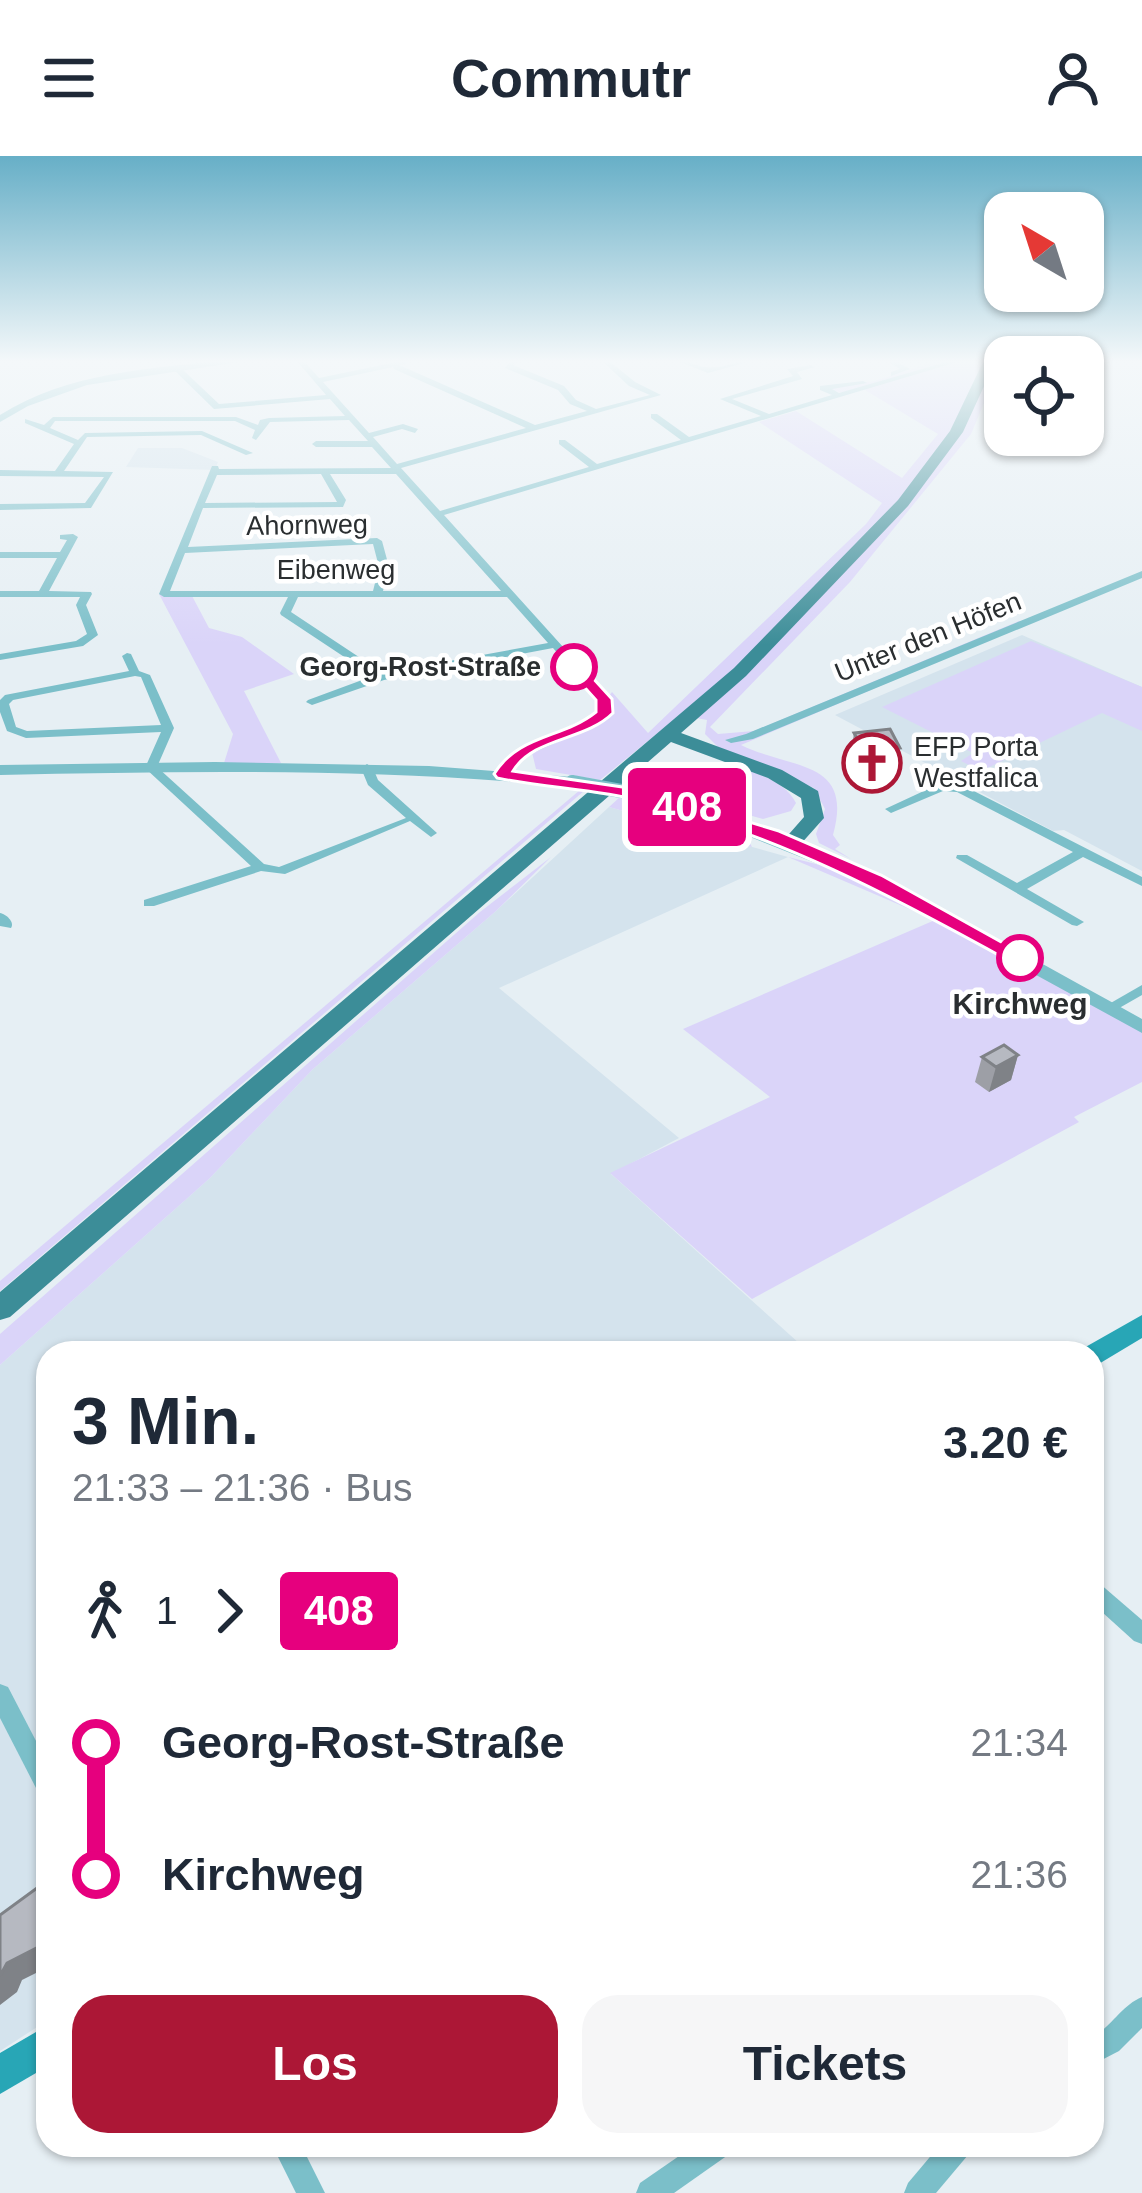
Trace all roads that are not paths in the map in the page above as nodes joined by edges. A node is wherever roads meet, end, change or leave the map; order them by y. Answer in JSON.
{"nodes":[{"id":1,"x":71,"y":455,"type":"edge"},
{"id":2,"x":248,"y":455,"type":"edge"},
{"id":3,"x":384,"y":455,"type":"edge"},
{"id":4,"x":443,"y":455,"type":"edge"},
{"id":5,"x":579,"y":455,"type":"edge"},
{"id":6,"x":640,"y":455,"type":"edge"},
{"id":7,"x":938,"y":455,"type":"edge"},
{"id":8,"x":16,"y":459,"type":"dead end"},
{"id":9,"x":596,"y":468,"type":"junction"},
{"id":10,"x":396,"y":469,"type":"junction"},
{"id":11,"x":59,"y":472,"type":"junction"},
{"id":12,"x":241,"y":472,"type":"junction"},
{"id":13,"x":324,"y":472,"type":"junction"},
{"id":14,"x":2,"y":473,"type":"edge"},
{"id":15,"x":204,"y":506,"type":"junction"},
{"id":16,"x":0,"y":507,"type":"edge"},
{"id":17,"x":437,"y":514,"type":"junction"},
{"id":18,"x":63,"y":537,"type":"dead end"},
{"id":19,"x":184,"y":550,"type":"junction"},
{"id":20,"x":0,"y":555,"type":"edge"},
{"id":21,"x":62,"y":555,"type":"junction"},
{"id":22,"x":1142,"y":574,"type":"edge"},
{"id":23,"x":0,"y":594,"type":"edge"},
{"id":24,"x":42,"y":594,"type":"junction"},
{"id":25,"x":294,"y":594,"type":"junction"},
{"id":26,"x":377,"y":594,"type":"junction"},
{"id":27,"x":507,"y":594,"type":"junction"},
{"id":28,"x":554,"y":645,"type":"junction"},
{"id":29,"x":127,"y":656,"type":"dead end"},
{"id":30,"x":0,"y":657,"type":"edge"},
{"id":31,"x":134,"y":673,"type":"junction"},
{"id":32,"x":381,"y":677,"type":"junction"},
{"id":33,"x":312,"y":703,"type":"dead end"},
{"id":34,"x":702,"y":707,"type":"junction"},
{"id":35,"x":168,"y":728,"type":"junction"},
{"id":36,"x":667,"y":738,"type":"junction"},
{"id":37,"x":731,"y":740,"type":"dead end"},
{"id":38,"x":705,"y":749,"type":"junction"},
{"id":39,"x":151,"y":768,"type":"junction"},
{"id":40,"x":368,"y":768,"type":"junction"},
{"id":41,"x":0,"y":770,"type":"edge"},
{"id":42,"x":503,"y":774,"type":"junction"},
{"id":43,"x":604,"y":792,"type":"junction"},
{"id":44,"x":892,"y":809,"type":"dead end"},
{"id":45,"x":404,"y":821,"type":"dead end"},
{"id":46,"x":431,"y":833,"type":"dead end"},
{"id":47,"x":782,"y":839,"type":"junction"},
{"id":48,"x":1084,"y":850,"type":"junction"},
{"id":49,"x":962,"y":858,"type":"dead end"},
{"id":50,"x":260,"y":867,"type":"junction"},
{"id":51,"x":1142,"y":882,"type":"edge"},
{"id":52,"x":1018,"y":889,"type":"junction"},
{"id":53,"x":149,"y":903,"type":"dead end"},
{"id":54,"x":1077,"y":922,"type":"dead end"},
{"id":55,"x":1142,"y":989,"type":"edge"},
{"id":56,"x":1109,"y":1008,"type":"junction"},
{"id":57,"x":1142,"y":1027,"type":"edge"},
{"id":58,"x":0,"y":1309,"type":"edge"},
{"id":59,"x":1142,"y":1324,"type":"edge"},
{"id":60,"x":1104,"y":1349,"type":"edge"},
{"id":61,"x":1104,"y":1601,"type":"edge"},
{"id":62,"x":1142,"y":1634,"type":"edge"},
{"id":63,"x":0,"y":1695,"type":"edge"},
{"id":64,"x":36,"y":1765,"type":"edge"},
{"id":65,"x":1142,"y":2010,"type":"edge"},
{"id":66,"x":1104,"y":2045,"type":"edge"},
{"id":67,"x":36,"y":2052,"type":"edge"},
{"id":68,"x":0,"y":2075,"type":"edge"},
{"id":69,"x":292,"y":2157,"type":"edge"},
{"id":70,"x":701,"y":2157,"type":"edge"},
{"id":71,"x":948,"y":2157,"type":"edge"},
{"id":72,"x":311,"y":2193,"type":"edge"},
{"id":73,"x":650,"y":2193,"type":"edge"},
{"id":74,"x":918,"y":2193,"type":"edge"}],
"edges":[{"from":1,"to":11,"type":"street"},
{"from":2,"to":12,"type":"street"},
{"from":3,"to":10,"type":"street"},
{"from":4,"to":10,"type":"street"},
{"from":5,"to":9,"type":"street"},
{"from":6,"to":9,"type":"street"},
{"from":7,"to":34,"type":"main road"},
{"from":8,"to":14,"type":"street"},
{"from":9,"to":17,"type":"street"},
{"from":10,"to":13,"type":"street"},
{"from":10,"to":17,"type":"street"},
{"from":11,"to":14,"type":"street"},
{"from":11,"to":16,"type":"street"},
{"from":12,"to":13,"type":"street"},
{"from":12,"to":15,"type":"street"},
{"from":13,"to":15,"type":"street"},
{"from":15,"to":19,"type":"street"},
{"from":17,"to":27,"type":"street"},
{"from":18,"to":21,"type":"street"},
{"from":19,"to":25,"type":"street","name":"Eibenweg"},
{"from":19,"to":26,"type":"street","name":"Ahornweg"},
{"from":20,"to":21,"type":"street"},
{"from":21,"to":24,"type":"street"},
{"from":22,"to":37,"type":"street","name":"Unter den Höfen"},
{"from":23,"to":24,"type":"street"},
{"from":24,"to":30,"type":"street"},
{"from":25,"to":26,"type":"street","name":"Eibenweg"},
{"from":25,"to":32,"type":"street"},
{"from":26,"to":27,"type":"street","name":"Eibenweg"},
{"from":27,"to":28,"type":"street"},
{"from":28,"to":32,"type":"street"},
{"from":28,"to":42,"type":"street"},
{"from":29,"to":31,"type":"street"},
{"from":31,"to":35,"type":"street"},
{"from":31,"to":35,"type":"street"},
{"from":32,"to":33,"type":"street"},
{"from":34,"to":36,"type":"main road"},
{"from":34,"to":38,"type":"main road"},
{"from":35,"to":39,"type":"street"},
{"from":36,"to":38,"type":"main road"},
{"from":36,"to":43,"type":"main road"},
{"from":38,"to":43,"type":"main road"},
{"from":38,"to":47,"type":"main road"},
{"from":39,"to":40,"type":"street"},
{"from":39,"to":41,"type":"street"},
{"from":39,"to":50,"type":"street"},
{"from":40,"to":42,"type":"street"},
{"from":40,"to":46,"type":"street"},
{"from":42,"to":47,"type":"street","bridge":true},
{"from":43,"to":58,"type":"main road"},
{"from":44,"to":48,"type":"street"},
{"from":45,"to":50,"type":"street"},
{"from":47,"to":56,"type":"street"},
{"from":48,"to":51,"type":"street"},
{"from":48,"to":52,"type":"street"},
{"from":49,"to":52,"type":"street"},
{"from":50,"to":53,"type":"street"},
{"from":52,"to":54,"type":"street"},
{"from":55,"to":56,"type":"street"},
{"from":56,"to":57,"type":"street"},
{"from":59,"to":60,"type":"main road"},
{"from":61,"to":62,"type":"street"},
{"from":63,"to":64,"type":"street"},
{"from":65,"to":66,"type":"street"},
{"from":67,"to":68,"type":"main road"},
{"from":69,"to":72,"type":"street"},
{"from":70,"to":73,"type":"street"},
{"from":71,"to":74,"type":"street"}]}
